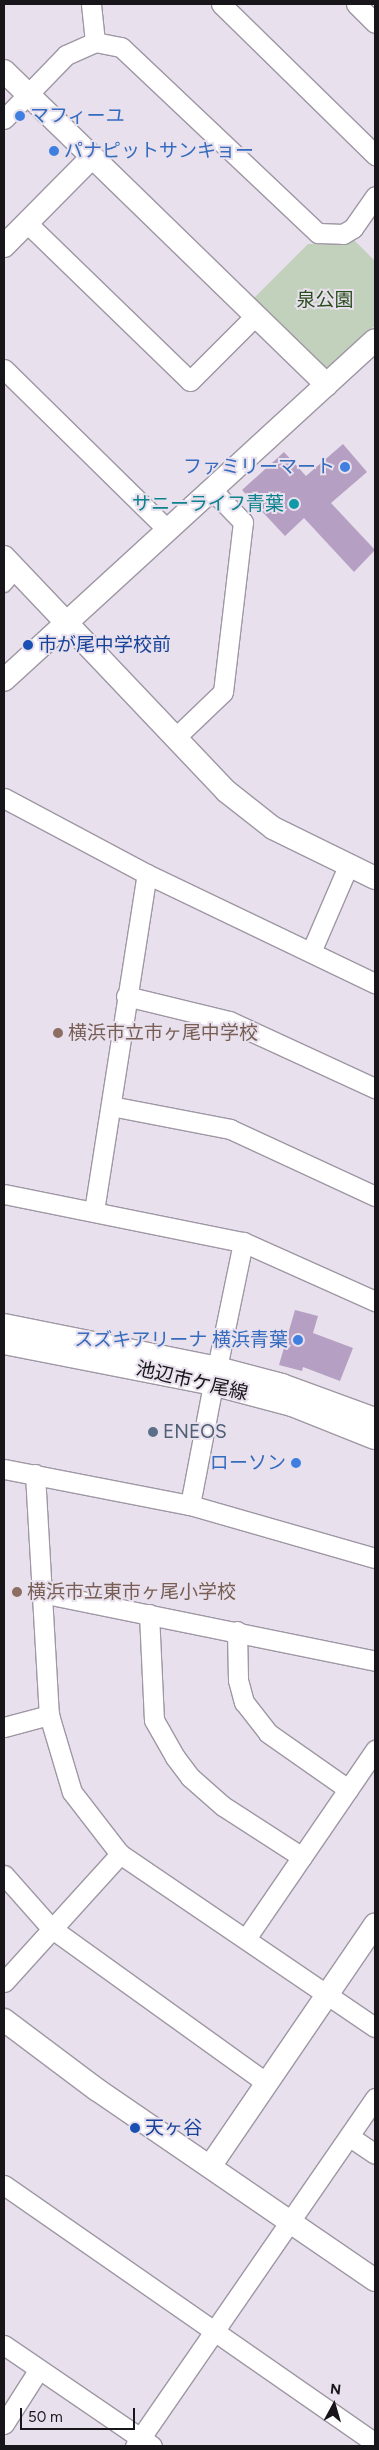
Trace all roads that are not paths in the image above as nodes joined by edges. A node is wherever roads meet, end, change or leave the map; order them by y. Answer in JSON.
{"nodes":[{"id":1,"x":91,"y":4,"type":"edge"},
{"id":2,"x":222,"y":4,"type":"edge"},
{"id":3,"x":356,"y":4,"type":"edge"},
{"id":4,"x":375,"y":23,"type":"edge"},
{"id":5,"x":95,"y":42,"type":"junction"},
{"id":6,"x":4,"y":71,"type":"edge"},
{"id":7,"x":27,"y":94,"type":"junction"},
{"id":8,"x":4,"y":119,"type":"edge"},
{"id":9,"x":375,"y":155,"type":"edge"},
{"id":10,"x":92,"y":157,"type":"junction"},
{"id":11,"x":375,"y":196,"type":"edge"},
{"id":12,"x":27,"y":223,"type":"junction"},
{"id":13,"x":4,"y":246,"type":"edge"},
{"id":14,"x":255,"y":316,"type":"junction"},
{"id":15,"x":375,"y":340,"type":"edge"},
{"id":16,"x":4,"y":369,"type":"edge"},
{"id":17,"x":327,"y":385,"type":"junction"},
{"id":18,"x":212,"y":490,"type":"junction"},
{"id":19,"x":168,"y":530,"type":"junction"},
{"id":20,"x":8,"y":571,"type":"edge"},
{"id":21,"x":67,"y":623,"type":"junction"},
{"id":22,"x":4,"y":680,"type":"edge"},
{"id":23,"x":175,"y":738,"type":"junction"},
{"id":24,"x":4,"y":798,"type":"edge"},
{"id":25,"x":348,"y":866,"type":"junction"},
{"id":26,"x":147,"y":874,"type":"junction"},
{"id":27,"x":375,"y":878,"type":"edge"},
{"id":28,"x":311,"y":952,"type":"junction"},
{"id":29,"x":375,"y":983,"type":"edge"},
{"id":30,"x":126,"y":996,"type":"junction"},
{"id":31,"x":375,"y":1088,"type":"edge"},
{"id":32,"x":111,"y":1106,"type":"junction"},
{"id":33,"x":4,"y":1194,"type":"edge"},
{"id":34,"x":375,"y":1196,"type":"edge"},
{"id":35,"x":94,"y":1211,"type":"junction"},
{"id":36,"x":243,"y":1242,"type":"junction"},
{"id":37,"x":375,"y":1301,"type":"edge"},
{"id":38,"x":4,"y":1325,"type":"edge"},
{"id":39,"x":4,"y":1343,"type":"edge"},
{"id":40,"x":215,"y":1376,"type":"junction"},
{"id":41,"x":375,"y":1418,"type":"edge"},
{"id":42,"x":375,"y":1438,"type":"edge"},
{"id":43,"x":4,"y":1469,"type":"edge"},
{"id":44,"x":35,"y":1474,"type":"junction"},
{"id":45,"x":190,"y":1505,"type":"junction"},
{"id":46,"x":375,"y":1558,"type":"edge"},
{"id":47,"x":42,"y":1593,"type":"junction"},
{"id":48,"x":149,"y":1614,"type":"junction"},
{"id":49,"x":237,"y":1631,"type":"junction"},
{"id":50,"x":375,"y":1661,"type":"edge"},
{"id":51,"x":49,"y":1715,"type":"junction"},
{"id":52,"x":4,"y":1727,"type":"edge"},
{"id":53,"x":375,"y":1750,"type":"edge"},
{"id":54,"x":348,"y":1789,"type":"junction"},
{"id":55,"x":120,"y":1854,"type":"junction"},
{"id":56,"x":302,"y":1857,"type":"junction"},
{"id":57,"x":4,"y":1875,"type":"edge"},
{"id":58,"x":375,"y":1925,"type":"edge"},
{"id":59,"x":51,"y":1928,"type":"junction"},
{"id":60,"x":247,"y":1937,"type":"junction"},
{"id":61,"x":4,"y":1982,"type":"edge"},
{"id":62,"x":328,"y":1993,"type":"junction"},
{"id":63,"x":4,"y":2020,"type":"edge"},
{"id":64,"x":375,"y":2028,"type":"edge"},
{"id":65,"x":267,"y":2083,"type":"junction"},
{"id":66,"x":375,"y":2098,"type":"edge"},
{"id":67,"x":350,"y":2137,"type":"junction"},
{"id":68,"x":375,"y":2154,"type":"edge"},
{"id":69,"x":211,"y":2165,"type":"junction"},
{"id":70,"x":4,"y":2185,"type":"edge"},
{"id":71,"x":290,"y":2222,"type":"junction"},
{"id":72,"x":375,"y":2280,"type":"edge"},
{"id":73,"x":214,"y":2332,"type":"junction"},
{"id":74,"x":4,"y":2345,"type":"edge"},
{"id":75,"x":39,"y":2370,"type":"junction"},
{"id":76,"x":4,"y":2424,"type":"edge"},
{"id":77,"x":375,"y":2443,"type":"edge"},
{"id":78,"x":143,"y":2444,"type":"edge"}],
"edges":[{"from":1,"to":5,"type":"street"},
{"from":2,"to":9,"type":"street"},
{"from":3,"to":4,"type":"street"},
{"from":5,"to":7,"type":"street"},
{"from":5,"to":11,"type":"street"},
{"from":6,"to":7,"type":"street"},
{"from":7,"to":8,"type":"street"},
{"from":7,"to":10,"type":"street"},
{"from":10,"to":12,"type":"street"},
{"from":10,"to":14,"type":"street"},
{"from":12,"to":13,"type":"street"},
{"from":12,"to":14,"type":"street"},
{"from":14,"to":17,"type":"street"},
{"from":15,"to":17,"type":"street"},
{"from":16,"to":19,"type":"street"},
{"from":17,"to":18,"type":"street"},
{"from":18,"to":19,"type":"street"},
{"from":18,"to":23,"type":"street"},
{"from":19,"to":21,"type":"street"},
{"from":20,"to":21,"type":"street"},
{"from":21,"to":22,"type":"street"},
{"from":21,"to":23,"type":"street"},
{"from":23,"to":25,"type":"street"},
{"from":24,"to":26,"type":"street"},
{"from":25,"to":27,"type":"street"},
{"from":25,"to":28,"type":"street"},
{"from":26,"to":28,"type":"street"},
{"from":26,"to":30,"type":"street"},
{"from":28,"to":29,"type":"street"},
{"from":30,"to":31,"type":"street"},
{"from":30,"to":32,"type":"street"},
{"from":32,"to":34,"type":"street"},
{"from":32,"to":35,"type":"street"},
{"from":33,"to":35,"type":"street"},
{"from":35,"to":36,"type":"street"},
{"from":36,"to":37,"type":"street"},
{"from":36,"to":40,"type":"street"},
{"from":38,"to":40,"type":"street","name":"池辺市ケ尾線"},
{"from":39,"to":40,"type":"street","name":"池辺市ケ尾線"},
{"from":40,"to":41,"type":"street","name":"池辺市ケ尾線"},
{"from":40,"to":42,"type":"street","name":"池辺市ケ尾線"},
{"from":40,"to":45,"type":"street"},
{"from":43,"to":44,"type":"street"},
{"from":44,"to":45,"type":"street"},
{"from":44,"to":47,"type":"street"},
{"from":45,"to":46,"type":"street"},
{"from":47,"to":48,"type":"street"},
{"from":47,"to":51,"type":"street"},
{"from":48,"to":49,"type":"street"},
{"from":48,"to":56,"type":"street"},
{"from":49,"to":50,"type":"street"},
{"from":49,"to":54,"type":"street"},
{"from":51,"to":52,"type":"street"},
{"from":51,"to":55,"type":"street"},
{"from":53,"to":54,"type":"street"},
{"from":54,"to":56,"type":"street"},
{"from":55,"to":59,"type":"street"},
{"from":55,"to":60,"type":"street"},
{"from":56,"to":60,"type":"street"},
{"from":57,"to":59,"type":"street"},
{"from":58,"to":62,"type":"street"},
{"from":59,"to":61,"type":"street"},
{"from":59,"to":65,"type":"street"},
{"from":60,"to":62,"type":"street"},
{"from":62,"to":64,"type":"street"},
{"from":62,"to":65,"type":"street"},
{"from":63,"to":69,"type":"street"},
{"from":65,"to":69,"type":"street"},
{"from":66,"to":67,"type":"street"},
{"from":67,"to":68,"type":"street"},
{"from":67,"to":71,"type":"street"},
{"from":69,"to":71,"type":"street"},
{"from":70,"to":73,"type":"street"},
{"from":71,"to":72,"type":"street"},
{"from":71,"to":73,"type":"street"},
{"from":73,"to":77,"type":"street"},
{"from":73,"to":78,"type":"street"},
{"from":74,"to":75,"type":"street"},
{"from":75,"to":76,"type":"street"},
{"from":75,"to":78,"type":"street"}]}
